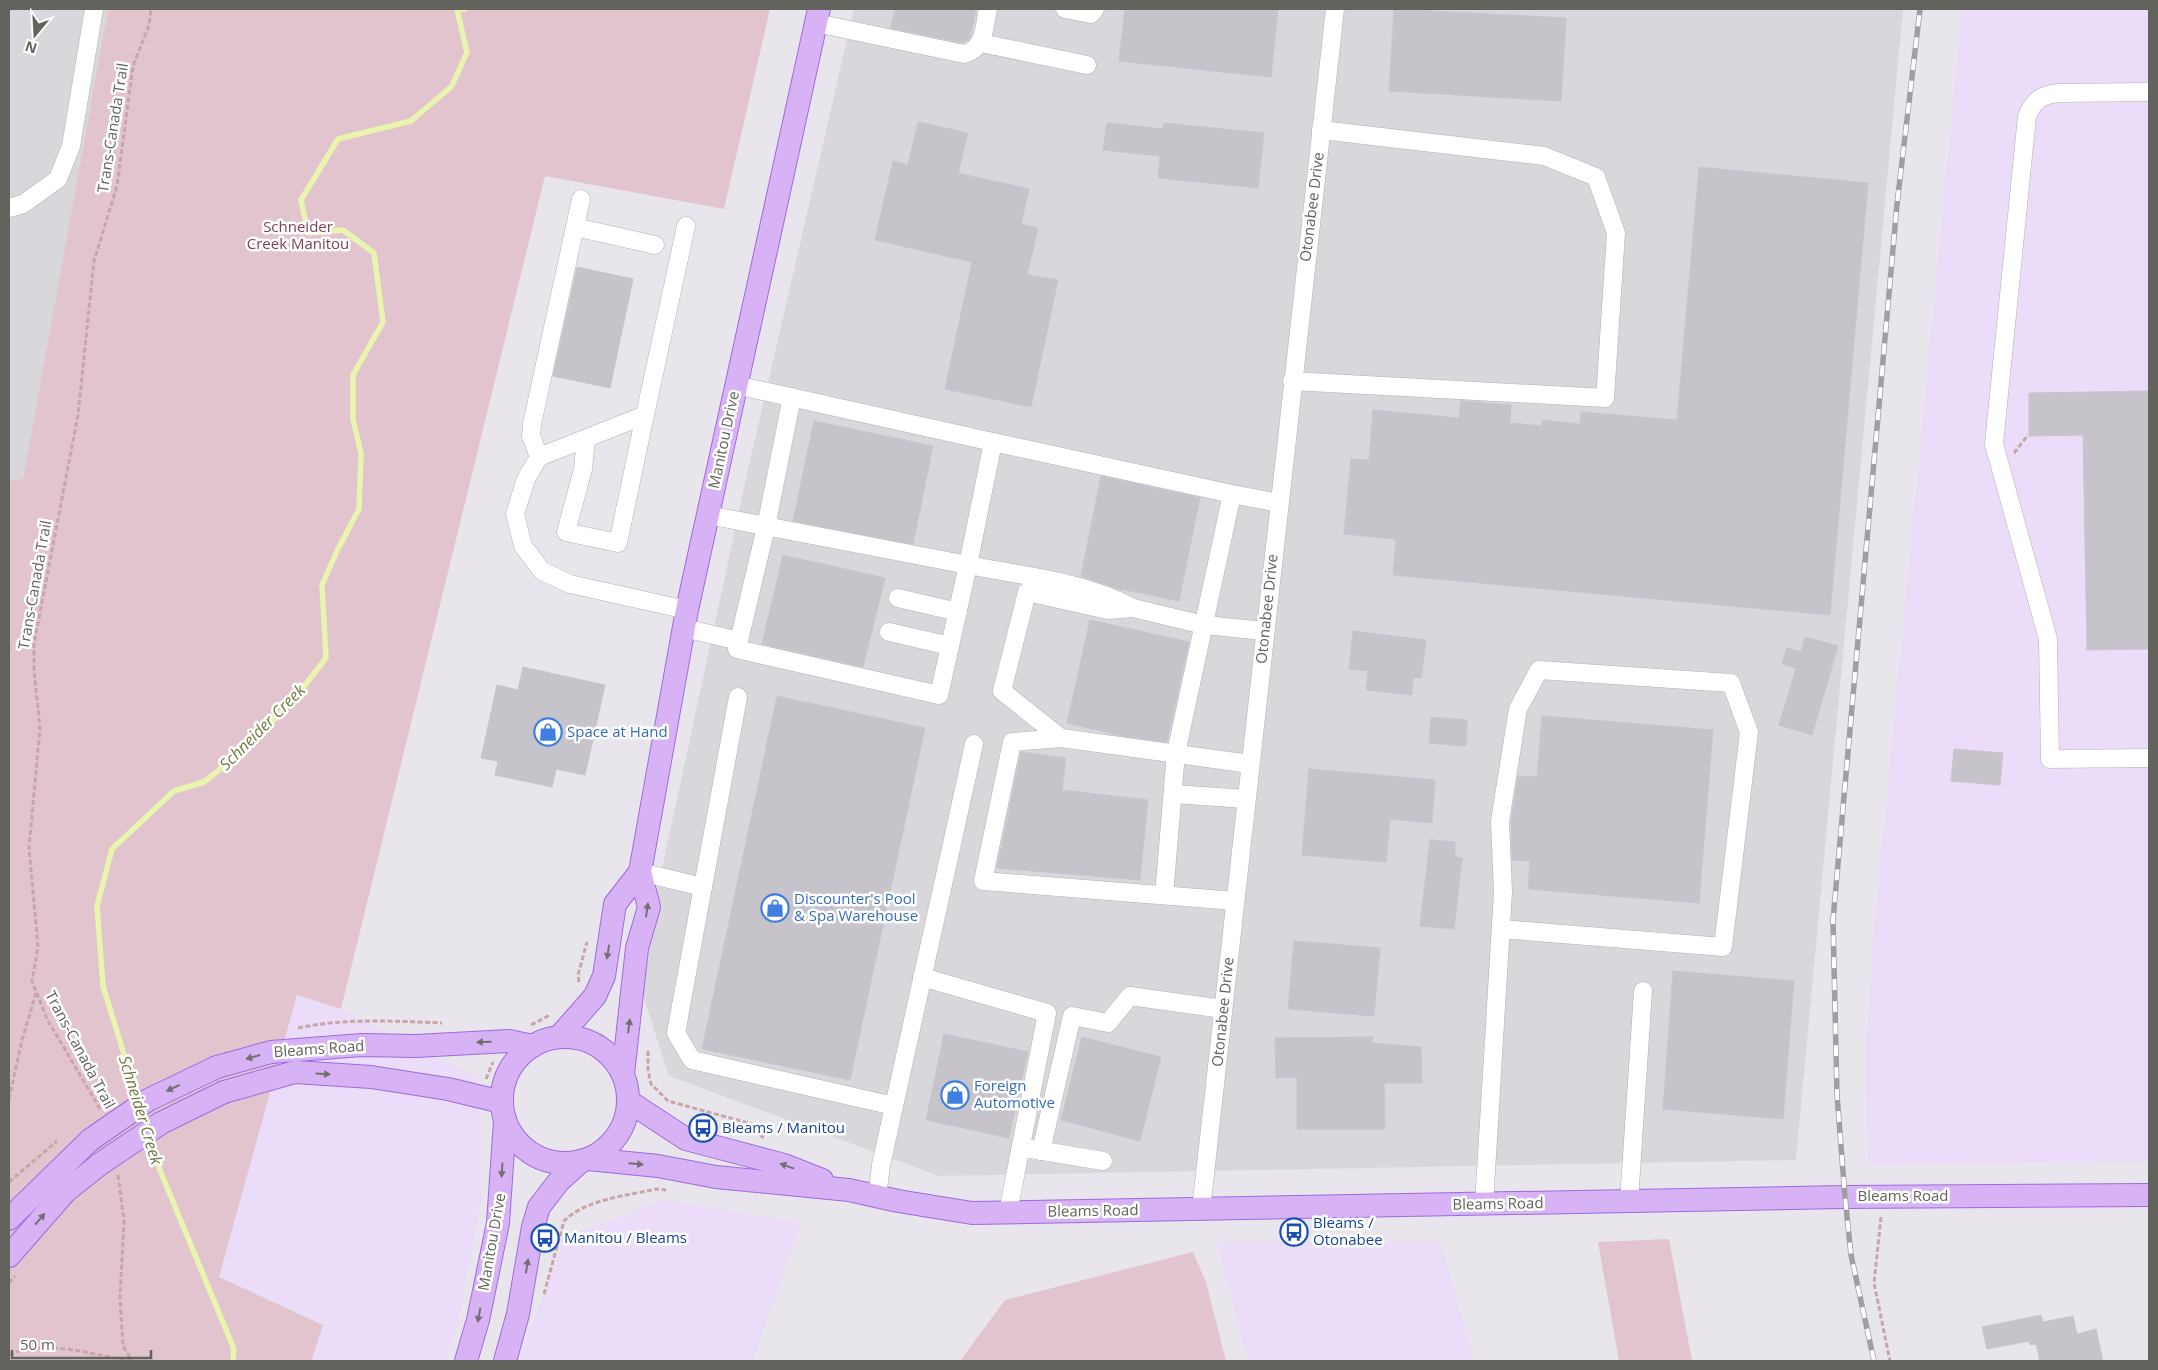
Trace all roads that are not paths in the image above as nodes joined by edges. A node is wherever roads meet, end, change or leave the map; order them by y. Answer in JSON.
{"nodes":[{"id":1,"x":94,"y":9,"type":"edge"},
{"id":2,"x":988,"y":9,"type":"edge"},
{"id":3,"x":1065,"y":9,"type":"edge"},
{"id":4,"x":1095,"y":9,"type":"edge"},
{"id":5,"x":1335,"y":9,"type":"edge"},
{"id":6,"x":818,"y":16,"type":"edge"},
{"id":7,"x":980,"y":43,"type":"junction"},
{"id":8,"x":1087,"y":65,"type":"dead end"},
{"id":9,"x":2149,"y":92,"type":"edge"},
{"id":10,"x":1321,"y":130,"type":"junction"},
{"id":11,"x":581,"y":199,"type":"dead end"},
{"id":12,"x":9,"y":208,"type":"edge"},
{"id":13,"x":686,"y":226,"type":"dead end"},
{"id":14,"x":575,"y":227,"type":"junction"},
{"id":15,"x":655,"y":244,"type":"dead end"},
{"id":16,"x":1292,"y":381,"type":"junction"},
{"id":17,"x":736,"y":385,"type":"junction"},
{"id":18,"x":792,"y":397,"type":"junction"},
{"id":19,"x":645,"y":415,"type":"junction"},
{"id":20,"x":586,"y":439,"type":"junction"},
{"id":21,"x":993,"y":442,"type":"junction"},
{"id":22,"x":539,"y":457,"type":"junction"},
{"id":23,"x":1232,"y":494,"type":"junction"},
{"id":24,"x":1279,"y":503,"type":"junction"},
{"id":25,"x":708,"y":515,"type":"junction"},
{"id":26,"x":766,"y":527,"type":"junction"},
{"id":27,"x":968,"y":565,"type":"junction"},
{"id":28,"x":898,"y":598,"type":"dead end"},
{"id":29,"x":1134,"y":608,"type":"junction"},
{"id":30,"x":958,"y":612,"type":"junction"},
{"id":31,"x":686,"y":619,"type":"junction"},
{"id":32,"x":1204,"y":625,"type":"junction"},
{"id":33,"x":1265,"y":631,"type":"junction"},
{"id":34,"x":889,"y":632,"type":"dead end"},
{"id":35,"x":739,"y":641,"type":"junction"},
{"id":36,"x":950,"y":646,"type":"junction"},
{"id":37,"x":738,"y":696,"type":"dead end"},
{"id":38,"x":1061,"y":738,"type":"junction"},
{"id":39,"x":974,"y":744,"type":"dead end"},
{"id":40,"x":1176,"y":753,"type":"junction"},
{"id":41,"x":2149,"y":758,"type":"edge"},
{"id":42,"x":1250,"y":764,"type":"junction"},
{"id":43,"x":1173,"y":794,"type":"junction"},
{"id":44,"x":1246,"y":799,"type":"junction"},
{"id":45,"x":640,"y":872,"type":"junction"},
{"id":46,"x":703,"y":887,"type":"junction"},
{"id":47,"x":1164,"y":895,"type":"junction"},
{"id":48,"x":1235,"y":901,"type":"junction"},
{"id":49,"x":1501,"y":929,"type":"junction"},
{"id":50,"x":922,"y":977,"type":"junction"},
{"id":51,"x":1643,"y":991,"type":"dead end"},
{"id":52,"x":1223,"y":1009,"type":"junction"},
{"id":53,"x":559,"y":1037,"type":"junction"},
{"id":54,"x":533,"y":1046,"type":"junction"},
{"id":55,"x":623,"y":1074,"type":"junction"},
{"id":56,"x":628,"y":1101,"type":"junction"},
{"id":57,"x":894,"y":1106,"type":"junction"},
{"id":58,"x":497,"y":1107,"type":"junction"},
{"id":59,"x":1021,"y":1148,"type":"junction"},
{"id":60,"x":1041,"y":1151,"type":"junction"},
{"id":61,"x":584,"y":1160,"type":"junction"},
{"id":62,"x":1103,"y":1161,"type":"dead end"},
{"id":63,"x":849,"y":1190,"type":"junction"},
{"id":64,"x":2149,"y":1195,"type":"edge"},
{"id":65,"x":877,"y":1197,"type":"junction"},
{"id":66,"x":1629,"y":1201,"type":"junction"},
{"id":67,"x":1484,"y":1204,"type":"junction"},
{"id":68,"x":1201,"y":1210,"type":"junction"},
{"id":69,"x":1008,"y":1212,"type":"junction"},
{"id":70,"x":9,"y":1219,"type":"edge"},
{"id":71,"x":9,"y":1256,"type":"edge"},
{"id":72,"x":466,"y":1361,"type":"edge"},
{"id":73,"x":505,"y":1361,"type":"edge"}],
"edges":[{"from":1,"to":12,"type":"street"},
{"from":2,"to":7,"type":"street"},
{"from":3,"to":4,"type":"street"},
{"from":5,"to":10,"type":"street","name":"Otonabee Drive"},
{"from":6,"to":7,"type":"street"},
{"from":6,"to":17,"type":"main road","name":"Manitou Drive"},
{"from":7,"to":8,"type":"street"},
{"from":9,"to":41,"type":"street"},
{"from":10,"to":16,"type":"street","name":"Otonabee Drive"},
{"from":10,"to":16,"type":"street"},
{"from":11,"to":14,"type":"street"},
{"from":13,"to":19,"type":"street"},
{"from":14,"to":15,"type":"street"},
{"from":14,"to":22,"type":"street"},
{"from":16,"to":24,"type":"street","name":"Otonabee Drive"},
{"from":17,"to":18,"type":"street"},
{"from":17,"to":25,"type":"main road","name":"Manitou Drive"},
{"from":18,"to":21,"type":"street"},
{"from":18,"to":26,"type":"street"},
{"from":19,"to":20,"type":"street"},
{"from":19,"to":20,"type":"street"},
{"from":20,"to":22,"type":"street"},
{"from":21,"to":23,"type":"street"},
{"from":21,"to":27,"type":"street"},
{"from":22,"to":31,"type":"street"},
{"from":23,"to":24,"type":"street"},
{"from":23,"to":32,"type":"street"},
{"from":24,"to":33,"type":"street","name":"Otonabee Drive"},
{"from":25,"to":26,"type":"street"},
{"from":25,"to":31,"type":"main road","name":"Manitou Drive"},
{"from":26,"to":27,"type":"street"},
{"from":26,"to":35,"type":"street"},
{"from":27,"to":29,"type":"street"},
{"from":27,"to":30,"type":"street"},
{"from":28,"to":30,"type":"street"},
{"from":29,"to":32,"type":"street"},
{"from":29,"to":38,"type":"street"},
{"from":30,"to":36,"type":"street"},
{"from":31,"to":35,"type":"street"},
{"from":31,"to":45,"type":"main road","name":"Manitou Drive"},
{"from":32,"to":33,"type":"street"},
{"from":32,"to":40,"type":"street"},
{"from":33,"to":42,"type":"street","name":"Otonabee Drive"},
{"from":34,"to":36,"type":"street"},
{"from":35,"to":36,"type":"street"},
{"from":37,"to":46,"type":"street"},
{"from":38,"to":40,"type":"street"},
{"from":38,"to":47,"type":"street"},
{"from":39,"to":50,"type":"street"},
{"from":40,"to":42,"type":"street"},
{"from":40,"to":43,"type":"street"},
{"from":42,"to":44,"type":"street","name":"Otonabee Drive"},
{"from":43,"to":44,"type":"street"},
{"from":43,"to":47,"type":"street"},
{"from":44,"to":48,"type":"street","name":"Otonabee Drive"},
{"from":45,"to":46,"type":"street"},
{"from":45,"to":53,"type":"main road","name":"Manitou Drive","one_way":true},
{"from":55,"to":45,"type":"main road","name":"Manitou Drive","one_way":true},
{"from":46,"to":57,"type":"street"},
{"from":47,"to":48,"type":"street"},
{"from":48,"to":52,"type":"street","name":"Otonabee Drive"},
{"from":49,"to":49,"type":"street"},
{"from":49,"to":67,"type":"street"},
{"from":50,"to":57,"type":"street"},
{"from":50,"to":59,"type":"street"},
{"from":51,"to":66,"type":"street"},
{"from":52,"to":60,"type":"street"},
{"from":52,"to":68,"type":"street","name":"Otonabee Drive"},
{"from":53,"to":54,"type":"main road"},
{"from":53,"to":55,"type":"main road"},
{"from":54,"to":58,"type":"main road"},
{"from":54,"to":70,"type":"main road","name":"Bleams Road","one_way":true,"bridge":true},
{"from":55,"to":56,"type":"main road"},
{"from":56,"to":61,"type":"main road"},
{"from":63,"to":56,"type":"main road","name":"Bleams Road","one_way":true},
{"from":57,"to":65,"type":"street"},
{"from":58,"to":61,"type":"main road"},
{"from":71,"to":58,"type":"main road","name":"Bleams Road","one_way":true,"bridge":true},
{"from":58,"to":72,"type":"main road","name":"Manitou Drive","one_way":true},
{"from":59,"to":60,"type":"street"},
{"from":59,"to":69,"type":"street"},
{"from":60,"to":62,"type":"street"},
{"from":61,"to":63,"type":"main road","name":"Bleams Road","one_way":true},
{"from":73,"to":61,"type":"main road","one_way":true},
{"from":63,"to":65,"type":"main road","name":"Bleams Road"},
{"from":64,"to":66,"type":"main road","name":"Bleams Road"},
{"from":65,"to":69,"type":"main road","name":"Bleams Road"},
{"from":66,"to":67,"type":"main road","name":"Bleams Road"},
{"from":67,"to":68,"type":"main road","name":"Bleams Road"},
{"from":68,"to":69,"type":"main road","name":"Bleams Road"}]}
